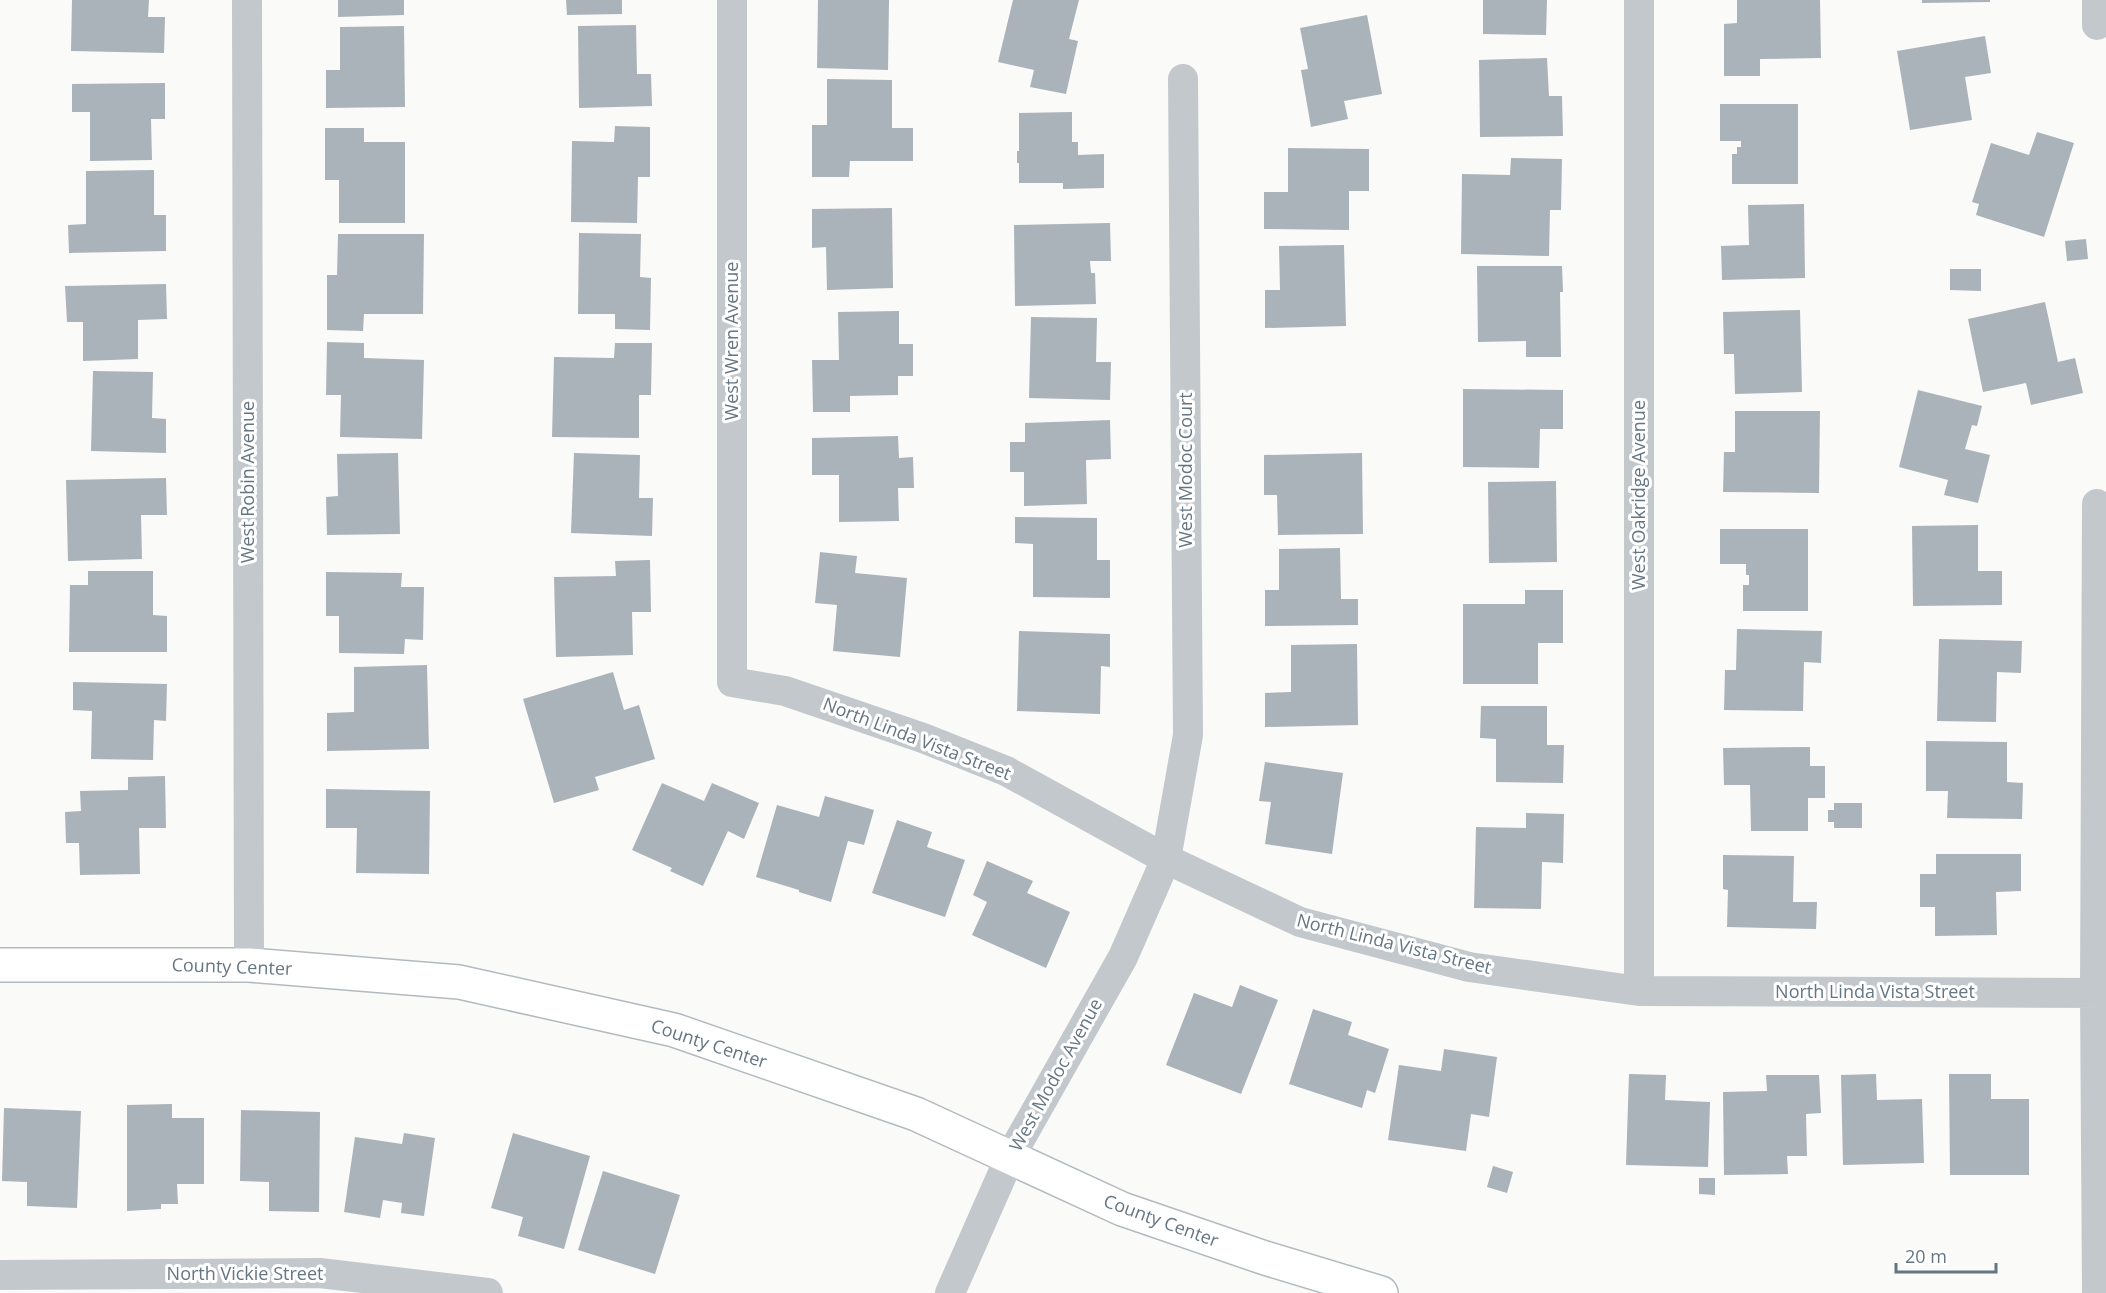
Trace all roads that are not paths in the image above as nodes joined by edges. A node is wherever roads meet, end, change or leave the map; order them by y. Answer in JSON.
{"nodes":[{"id":1,"x":247,"y":0,"type":"edge"},
{"id":2,"x":732,"y":0,"type":"edge"},
{"id":3,"x":1639,"y":0,"type":"edge"},
{"id":4,"x":1183,"y":79,"type":"dead end"},
{"id":5,"x":2097,"y":504,"type":"dead end"},
{"id":6,"x":732,"y":682,"type":"joint"},
{"id":7,"x":1166,"y":859,"type":"junction"},
{"id":8,"x":249,"y":964,"type":"junction"},
{"id":9,"x":0,"y":965,"type":"edge"},
{"id":10,"x":1639,"y":991,"type":"junction"},
{"id":11,"x":2100,"y":993,"type":"edge"},
{"id":12,"x":1010,"y":1157,"type":"junction"},
{"id":13,"x":0,"y":1275,"type":"edge"},
{"id":14,"x":319,"y":1283,"type":"edge"},
{"id":15,"x":488,"y":1293,"type":"edge"},
{"id":16,"x":950,"y":1293,"type":"edge"},
{"id":17,"x":1381,"y":1293,"type":"edge"},
{"id":18,"x":2097,"y":1293,"type":"edge"}],
"edges":[{"from":1,"to":8,"type":"street","name":"West Robin Avenue"},
{"from":2,"to":6,"type":"street","name":"West Wren Avenue"},
{"from":3,"to":10,"type":"street","name":"West Oakridge Avenue"},
{"from":4,"to":7,"type":"street","name":"West Modoc Court"},
{"from":5,"to":11,"type":"street"},
{"from":6,"to":7,"type":"street","name":"North Linda Vista Street"},
{"from":7,"to":10,"type":"street","name":"North Linda Vista Street"},
{"from":7,"to":12,"type":"street","name":"West Modoc Avenue"},
{"from":8,"to":9,"type":"street","name":"County Center"},
{"from":8,"to":12,"type":"street","name":"County Center"},
{"from":10,"to":11,"type":"street","name":"North Linda Vista Street"},
{"from":11,"to":18,"type":"street"},
{"from":12,"to":16,"type":"street","name":"West Modoc Avenue"},
{"from":12,"to":17,"type":"street","name":"County Center"},
{"from":13,"to":14,"type":"street","name":"North Vickie Street"},
{"from":14,"to":15,"type":"street","name":"North Vickie Street"}]}
